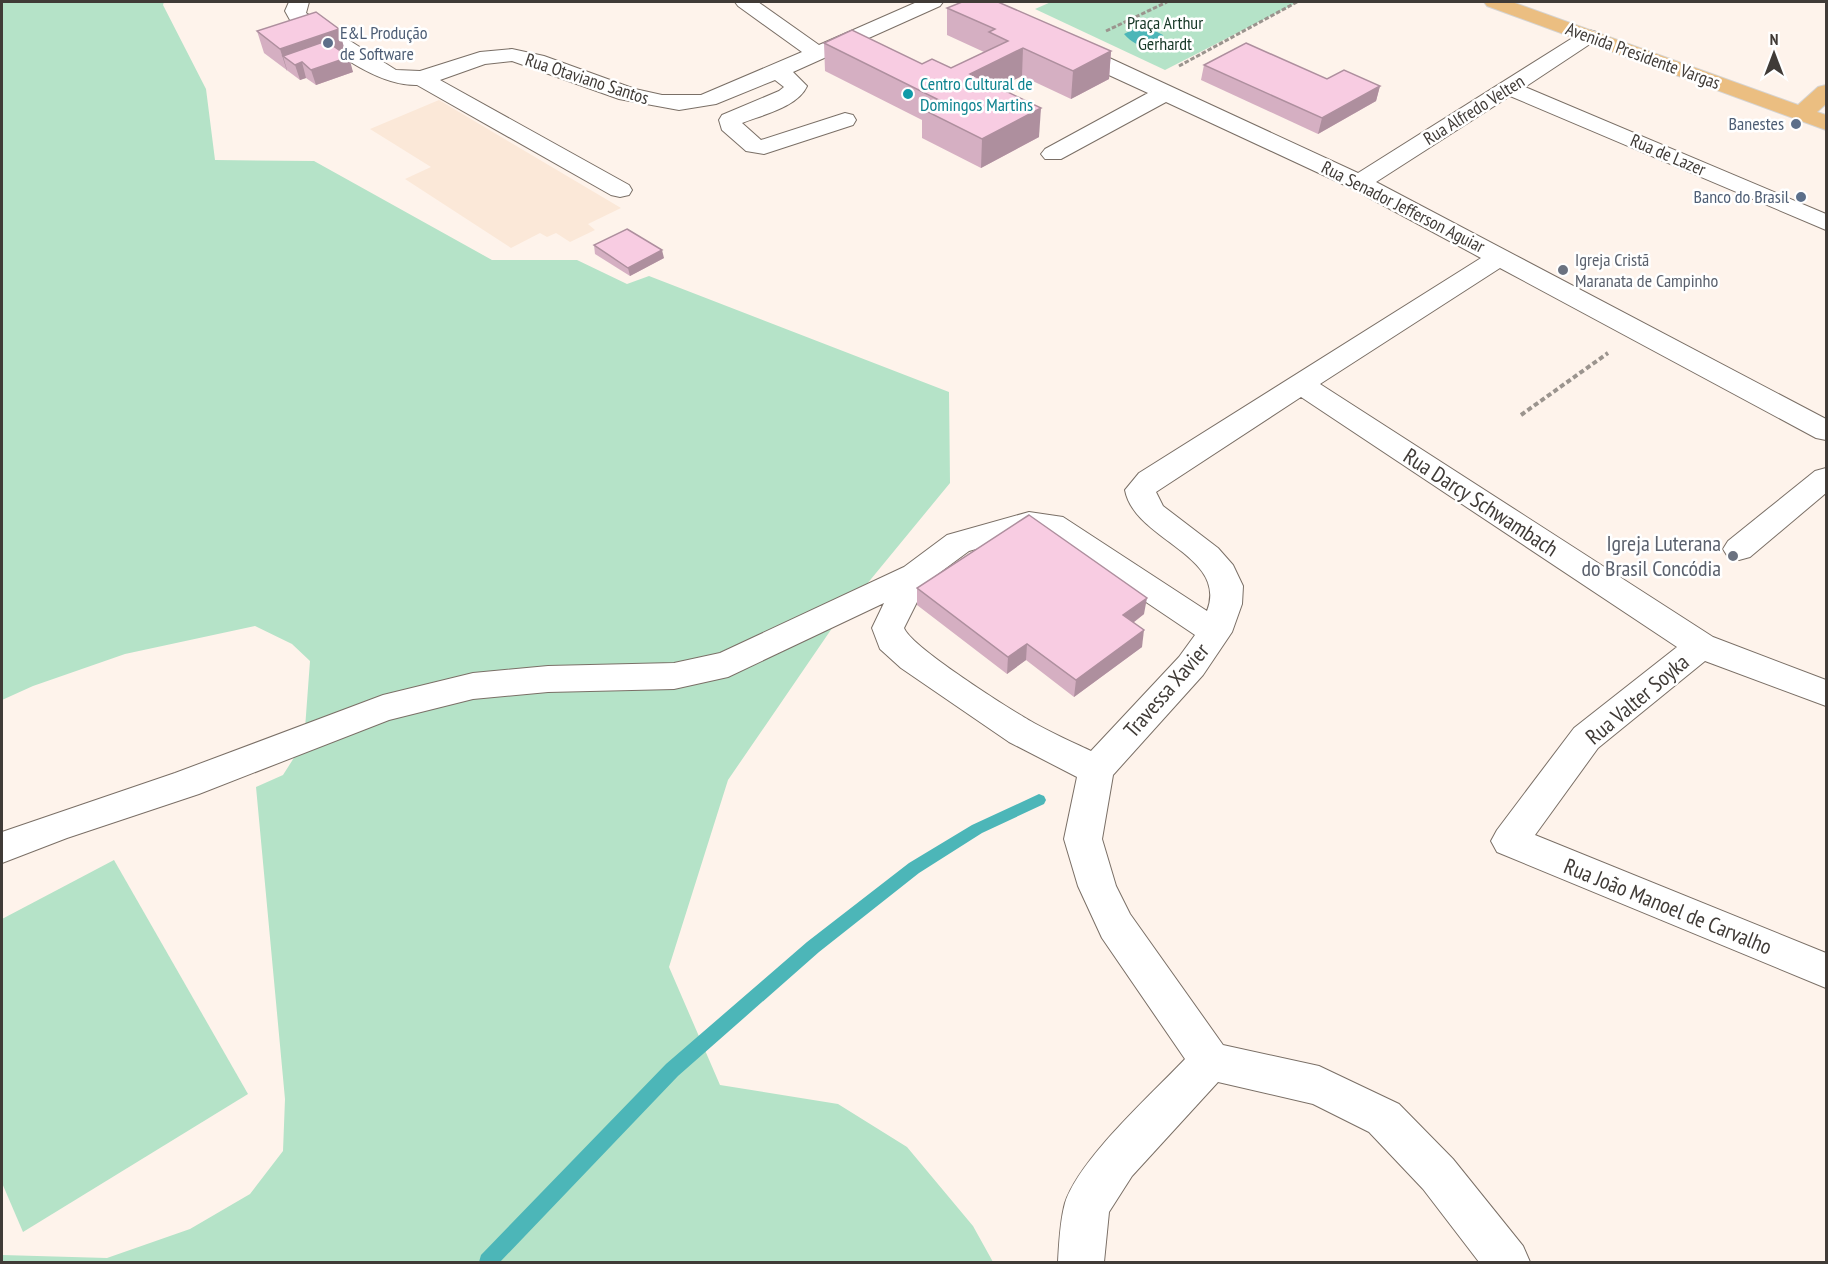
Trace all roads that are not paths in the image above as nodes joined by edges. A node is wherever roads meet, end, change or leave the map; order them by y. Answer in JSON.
{"nodes":[{"id":1,"x":299,"y":2,"type":"edge"},
{"id":2,"x":744,"y":2,"type":"edge"},
{"id":3,"x":933,"y":2,"type":"edge"},
{"id":4,"x":1494,"y":2,"type":"edge"},
{"id":5,"x":902,"y":6,"type":"edge"},
{"id":6,"x":1589,"y":36,"type":"junction"},
{"id":7,"x":1060,"y":44,"type":"edge"},
{"id":8,"x":818,"y":54,"type":"junction"},
{"id":9,"x":778,"y":71,"type":"junction"},
{"id":10,"x":423,"y":79,"type":"junction"},
{"id":11,"x":1157,"y":88,"type":"junction"},
{"id":12,"x":1509,"y":88,"type":"junction"},
{"id":13,"x":1827,"y":92,"type":"edge"},
{"id":14,"x":1802,"y":114,"type":"junction"},
{"id":15,"x":845,"y":120,"type":"dead end"},
{"id":16,"x":1827,"y":123,"type":"edge"},
{"id":17,"x":1053,"y":154,"type":"dead end"},
{"id":18,"x":1359,"y":183,"type":"junction"},
{"id":19,"x":620,"y":190,"type":"dead end"},
{"id":20,"x":1827,"y":222,"type":"edge"},
{"id":21,"x":1500,"y":257,"type":"junction"},
{"id":22,"x":1299,"y":383,"type":"junction"},
{"id":23,"x":1827,"y":431,"type":"edge"},
{"id":24,"x":1827,"y":478,"type":"edge"},
{"id":25,"x":1739,"y":549,"type":"dead end"},
{"id":26,"x":915,"y":575,"type":"junction"},
{"id":27,"x":1215,"y":632,"type":"junction"},
{"id":28,"x":1701,"y":646,"type":"junction"},
{"id":29,"x":1827,"y":693,"type":"edge"},
{"id":30,"x":1096,"y":770,"type":"junction"},
{"id":31,"x":1510,"y":841,"type":"joint"},
{"id":32,"x":2,"y":848,"type":"edge"},
{"id":33,"x":1827,"y":971,"type":"edge"},
{"id":34,"x":1210,"y":1061,"type":"junction"},
{"id":35,"x":1081,"y":1263,"type":"edge"},
{"id":36,"x":1507,"y":1263,"type":"edge"}],
"edges":[{"from":1,"to":10,"type":"street","name":"Rua Otaviano Santos"},
{"from":2,"to":8,"type":"street"},
{"from":3,"to":5,"type":"street","name":"Rua Otaviano Santos"},
{"from":4,"to":6,"type":"main road","name":"Avenida Presidente Vargas"},
{"from":5,"to":8,"type":"street","name":"Rua Otaviano Santos"},
{"from":6,"to":12,"type":"street","name":"Rua Alfredo Velten"},
{"from":6,"to":14,"type":"main road","name":"Avenida Presidente Vargas"},
{"from":7,"to":11,"type":"street","name":"Rua Senador Jefferson Aguiar"},
{"from":8,"to":9,"type":"street","name":"Rua Otaviano Santos"},
{"from":9,"to":10,"type":"street","name":"Rua Otaviano Santos"},
{"from":9,"to":15,"type":"street"},
{"from":10,"to":19,"type":"street"},
{"from":11,"to":17,"type":"street"},
{"from":11,"to":18,"type":"street","name":"Rua Senador Jefferson Aguiar"},
{"from":12,"to":18,"type":"street","name":"Rua Alfredo Velten"},
{"from":12,"to":20,"type":"street","name":"Rua de Lazer"},
{"from":13,"to":14,"type":"main road"},
{"from":14,"to":16,"type":"main road","name":"Avenida Presidente Vargas"},
{"from":18,"to":21,"type":"street","name":"Rua Senador Jefferson Aguiar"},
{"from":21,"to":22,"type":"street","name":"Travessa Xavier"},
{"from":21,"to":23,"type":"street","name":"Rua Senador Jefferson Aguiar"},
{"from":22,"to":27,"type":"street","name":"Travessa Xavier"},
{"from":22,"to":28,"type":"street","name":"Rua Darcy Schwambach"},
{"from":24,"to":25,"type":"street"},
{"from":26,"to":27,"type":"street"},
{"from":26,"to":30,"type":"street"},
{"from":26,"to":32,"type":"street"},
{"from":27,"to":30,"type":"street","name":"Travessa Xavier"},
{"from":28,"to":29,"type":"street","name":"Rua Darcy Schwambach"},
{"from":28,"to":31,"type":"street","name":"Rua Valter Soyka"},
{"from":30,"to":34,"type":"street"},
{"from":31,"to":33,"type":"street","name":"Rua João Manoel de Carvalho"},
{"from":34,"to":35,"type":"street"},
{"from":34,"to":36,"type":"street"}]}
